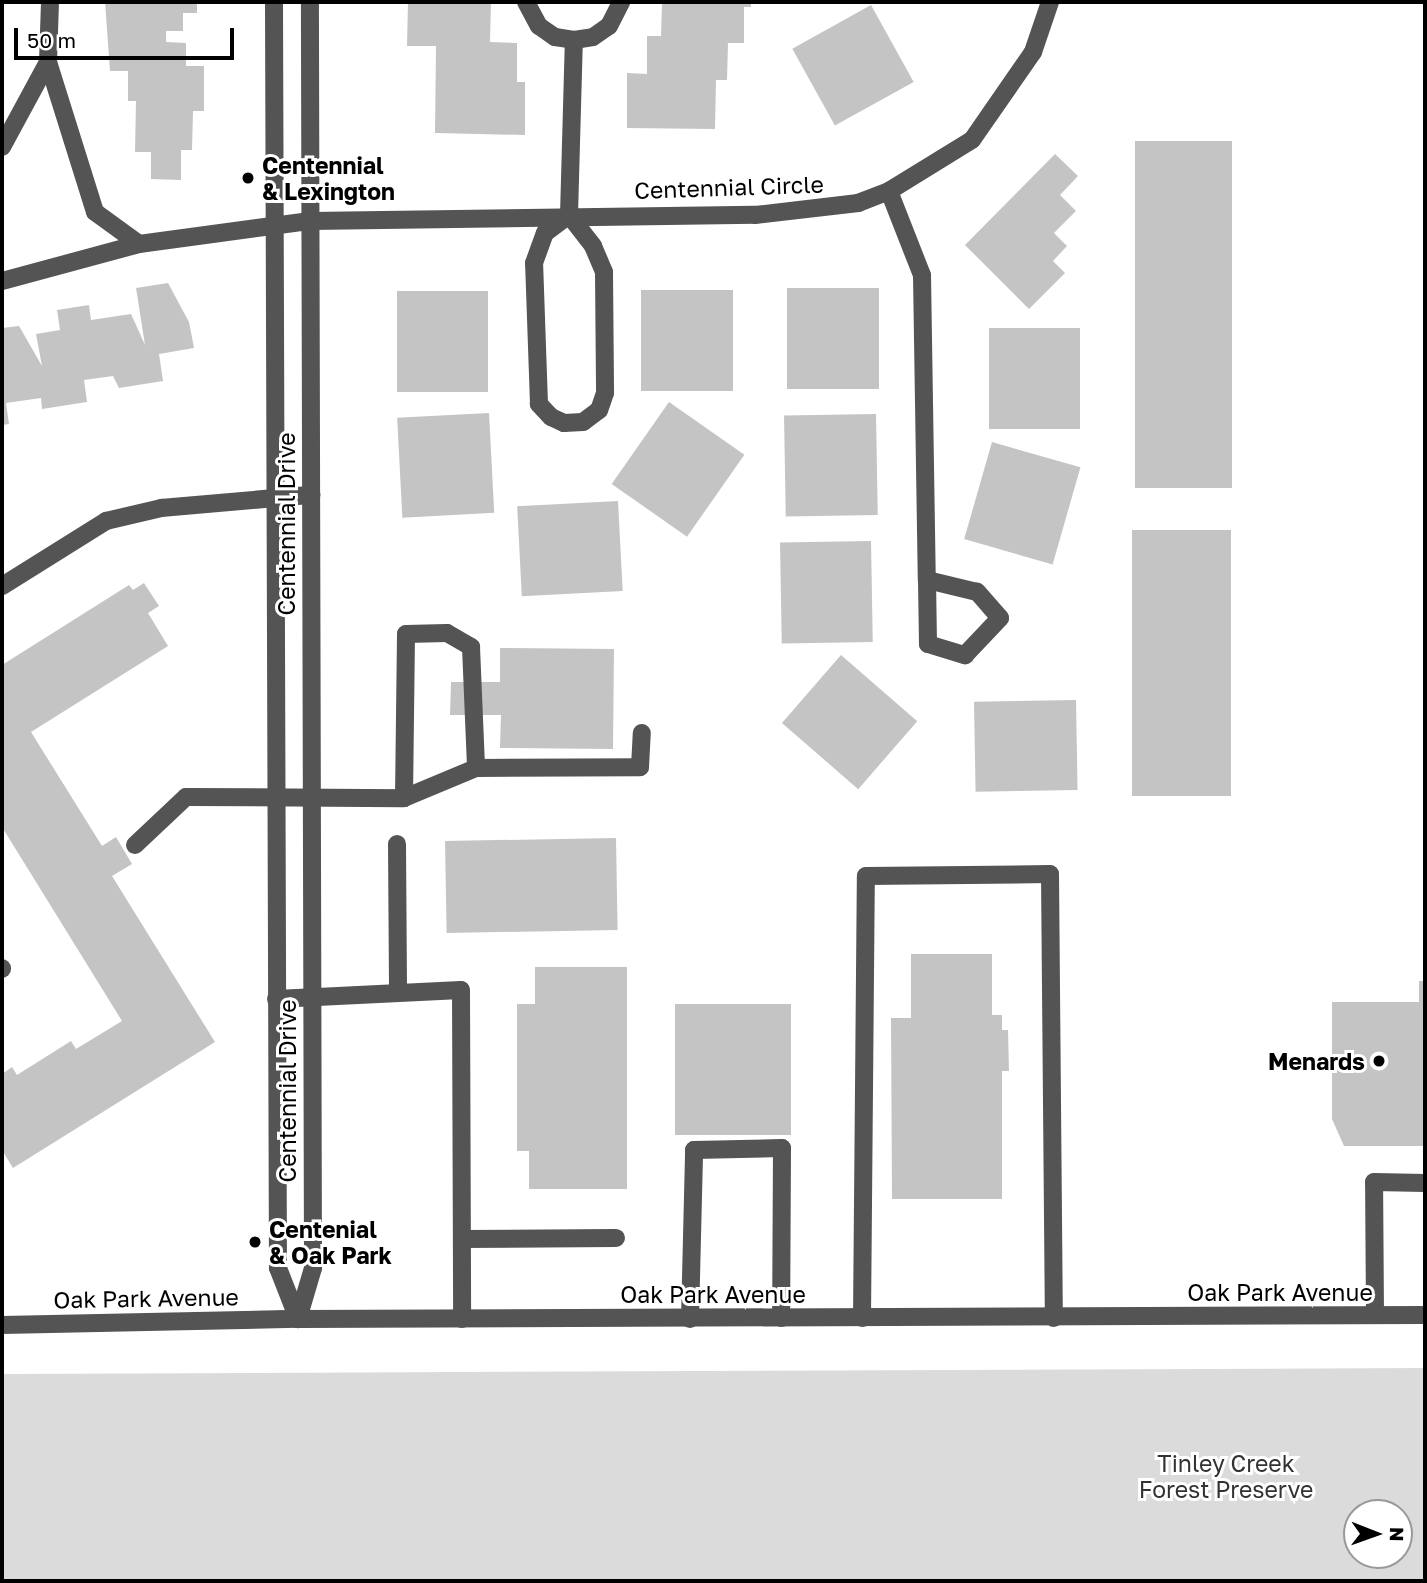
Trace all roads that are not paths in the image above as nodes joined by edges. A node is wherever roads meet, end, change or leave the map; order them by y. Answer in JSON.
{"nodes":[{"id":1,"x":50,"y":2,"type":"edge"},
{"id":2,"x":274,"y":2,"type":"edge"},
{"id":3,"x":310,"y":2,"type":"edge"},
{"id":4,"x":526,"y":2,"type":"edge"},
{"id":5,"x":621,"y":2,"type":"edge"},
{"id":6,"x":1050,"y":2,"type":"edge"},
{"id":7,"x":574,"y":40,"type":"junction"},
{"id":8,"x":48,"y":62,"type":"junction"},
{"id":9,"x":2,"y":147,"type":"edge"},
{"id":10,"x":889,"y":191,"type":"junction"},
{"id":11,"x":569,"y":215,"type":"junction"},
{"id":12,"x":310,"y":221,"type":"junction"},
{"id":13,"x":274,"y":226,"type":"junction"},
{"id":14,"x":139,"y":244,"type":"junction"},
{"id":15,"x":2,"y":281,"type":"edge"},
{"id":16,"x":311,"y":495,"type":"junction"},
{"id":17,"x":275,"y":498,"type":"junction"},
{"id":18,"x":927,"y":580,"type":"junction"},
{"id":19,"x":2,"y":586,"type":"edge"},
{"id":20,"x":642,"y":733,"type":"dead end"},
{"id":21,"x":476,"y":768,"type":"junction"},
{"id":22,"x":274,"y":798,"type":"junction"},
{"id":23,"x":404,"y":798,"type":"junction"},
{"id":24,"x":311,"y":799,"type":"junction"},
{"id":25,"x":397,"y":844,"type":"dead end"},
{"id":26,"x":135,"y":845,"type":"dead end"},
{"id":27,"x":398,"y":992,"type":"junction"},
{"id":28,"x":311,"y":997,"type":"junction"},
{"id":29,"x":276,"y":999,"type":"junction"},
{"id":30,"x":1425,"y":1183,"type":"edge"},
{"id":31,"x":616,"y":1238,"type":"dead end"},
{"id":32,"x":462,"y":1239,"type":"junction"},
{"id":33,"x":1375,"y":1315,"type":"junction"},
{"id":34,"x":1425,"y":1315,"type":"edge"},
{"id":35,"x":781,"y":1318,"type":"junction"},
{"id":36,"x":862,"y":1318,"type":"junction"},
{"id":37,"x":1054,"y":1318,"type":"junction"},
{"id":38,"x":298,"y":1319,"type":"junction"},
{"id":39,"x":462,"y":1319,"type":"junction"},
{"id":40,"x":690,"y":1319,"type":"junction"},
{"id":41,"x":2,"y":1325,"type":"edge"}],
"edges":[{"from":1,"to":8,"type":"street"},
{"from":2,"to":13,"type":"street","name":"Centennial Drive"},
{"from":3,"to":12,"type":"street","name":"Centennial Drive"},
{"from":4,"to":7,"type":"street"},
{"from":5,"to":7,"type":"street"},
{"from":6,"to":10,"type":"street","name":"Centennial Circle"},
{"from":7,"to":11,"type":"street"},
{"from":8,"to":9,"type":"street"},
{"from":8,"to":14,"type":"street"},
{"from":10,"to":11,"type":"street","name":"Centennial Circle"},
{"from":10,"to":18,"type":"street"},
{"from":11,"to":11,"type":"street"},
{"from":11,"to":12,"type":"street","name":"Centennial Circle"},
{"from":12,"to":13,"type":"street","name":"Centennial Circle"},
{"from":12,"to":16,"type":"street","name":"Centennial Drive"},
{"from":13,"to":14,"type":"street","name":"Centennial Circle"},
{"from":13,"to":17,"type":"street","name":"Centennial Drive"},
{"from":14,"to":15,"type":"street","name":"Centennial Circle"},
{"from":16,"to":17,"type":"street"},
{"from":16,"to":24,"type":"street","name":"Centennial Drive"},
{"from":17,"to":19,"type":"street"},
{"from":17,"to":22,"type":"street","name":"Centennial Drive"},
{"from":18,"to":18,"type":"street"},
{"from":20,"to":21,"type":"street"},
{"from":21,"to":23,"type":"street"},
{"from":21,"to":23,"type":"street"},
{"from":22,"to":24,"type":"street"},
{"from":22,"to":26,"type":"street"},
{"from":22,"to":29,"type":"street","name":"Centennial Drive"},
{"from":23,"to":24,"type":"street"},
{"from":24,"to":28,"type":"street","name":"Centennial Drive"},
{"from":25,"to":27,"type":"street"},
{"from":27,"to":28,"type":"street"},
{"from":27,"to":32,"type":"street"},
{"from":28,"to":29,"type":"street"},
{"from":28,"to":38,"type":"street","name":"Centennial Drive"},
{"from":29,"to":38,"type":"street","name":"Centennial Drive"},
{"from":30,"to":33,"type":"street"},
{"from":31,"to":32,"type":"street"},
{"from":32,"to":39,"type":"street"},
{"from":33,"to":34,"type":"street","name":"Oak Park Avenue"},
{"from":33,"to":37,"type":"street","name":"Oak Park Avenue"},
{"from":35,"to":36,"type":"street","name":"Oak Park Avenue"},
{"from":35,"to":40,"type":"street","name":"Oak Park Avenue"},
{"from":35,"to":40,"type":"street"},
{"from":36,"to":37,"type":"street","name":"Oak Park Avenue"},
{"from":36,"to":37,"type":"street"},
{"from":38,"to":39,"type":"street","name":"Oak Park Avenue"},
{"from":38,"to":41,"type":"street","name":"Oak Park Avenue"},
{"from":39,"to":40,"type":"street","name":"Oak Park Avenue"}]}
